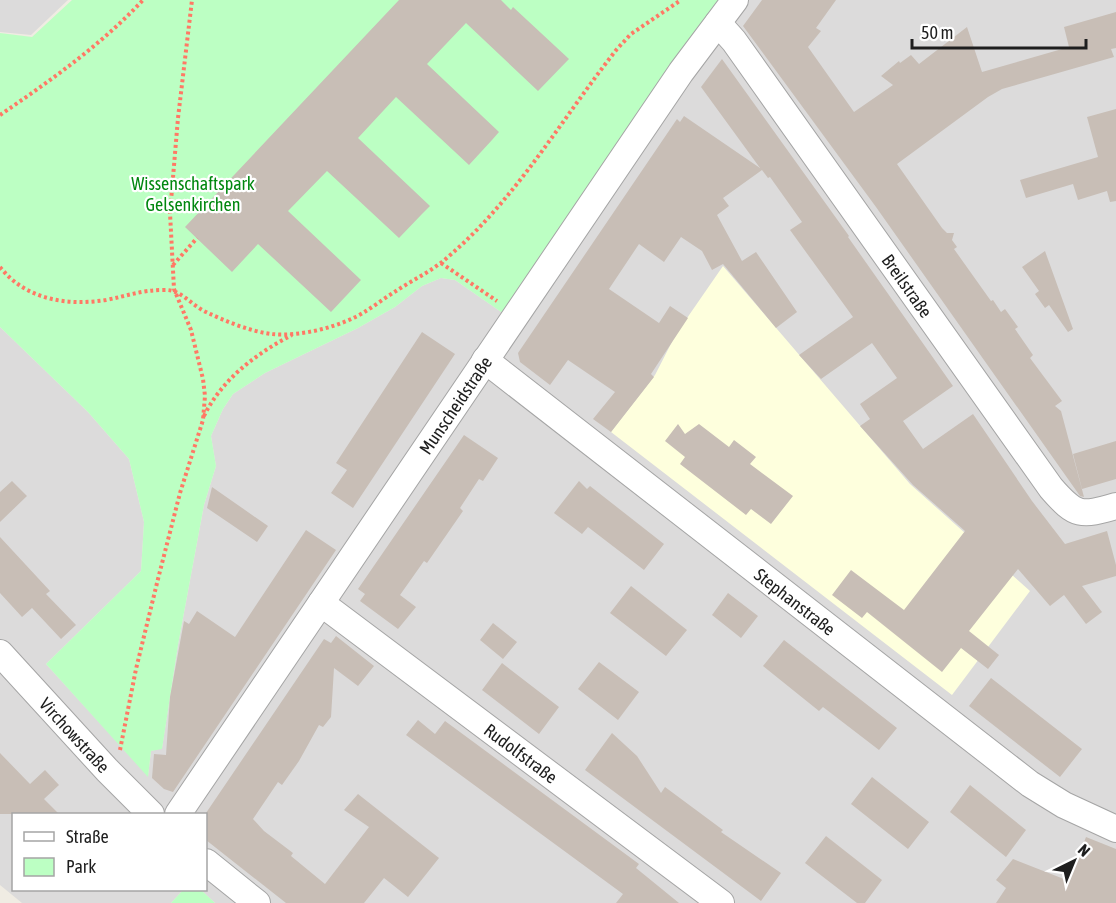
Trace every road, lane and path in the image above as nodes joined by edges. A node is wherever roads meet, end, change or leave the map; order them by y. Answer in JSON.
{"nodes":[{"id":1,"x":143,"y":0,"type":"edge"},
{"id":2,"x":192,"y":0,"type":"edge"},
{"id":3,"x":681,"y":0,"type":"edge"},
{"id":4,"x":735,"y":0,"type":"edge"},
{"id":5,"x":717,"y":23,"type":"junction"},
{"id":6,"x":0,"y":115,"type":"edge"},
{"id":7,"x":196,"y":238,"type":"dead end"},
{"id":8,"x":441,"y":263,"type":"junction"},
{"id":9,"x":172,"y":266,"type":"junction"},
{"id":10,"x":0,"y":267,"type":"edge"},
{"id":11,"x":174,"y":290,"type":"junction"},
{"id":12,"x":517,"y":313,"type":"junction"},
{"id":13,"x":295,"y":334,"type":"junction"},
{"id":14,"x":485,"y":360,"type":"junction"},
{"id":15,"x":203,"y":420,"type":"junction"},
{"id":16,"x":1116,"y":506,"type":"edge"},
{"id":17,"x":321,"y":603,"type":"junction"},
{"id":18,"x":0,"y":653,"type":"edge"},
{"id":19,"x":107,"y":770,"type":"junction"},
{"id":20,"x":150,"y":813,"type":"edge"},
{"id":21,"x":179,"y":813,"type":"edge"},
{"id":22,"x":1116,"y":829,"type":"edge"},
{"id":23,"x":207,"y":863,"type":"edge"},
{"id":24,"x":257,"y":903,"type":"edge"},
{"id":25,"x":721,"y":903,"type":"edge"}],
"edges":[{"from":1,"to":6,"type":"path"},
{"from":2,"to":9,"type":"path"},
{"from":3,"to":8,"type":"path"},
{"from":4,"to":5,"type":"street","name":"Munscheidstraße"},
{"from":5,"to":12,"type":"street","name":"Munscheidstraße"},
{"from":5,"to":16,"type":"street","name":"Breilstraße"},
{"from":7,"to":9,"type":"path"},
{"from":8,"to":12,"type":"path"},
{"from":8,"to":13,"type":"path"},
{"from":9,"to":11,"type":"path"},
{"from":10,"to":11,"type":"path"},
{"from":11,"to":13,"type":"path"},
{"from":11,"to":15,"type":"path"},
{"from":12,"to":14,"type":"street","name":"Munscheidstraße"},
{"from":13,"to":15,"type":"path"},
{"from":14,"to":17,"type":"street","name":"Munscheidstraße"},
{"from":14,"to":22,"type":"street","name":"Stephanstraße"},
{"from":15,"to":19,"type":"path"},
{"from":17,"to":21,"type":"street","name":"Munscheidstraße"},
{"from":17,"to":25,"type":"street","name":"Rudolfstraße"},
{"from":18,"to":19,"type":"street","name":"Virchowstraße"},
{"from":19,"to":20,"type":"street","name":"Virchowstraße"},
{"from":23,"to":24,"type":"street"}]}
